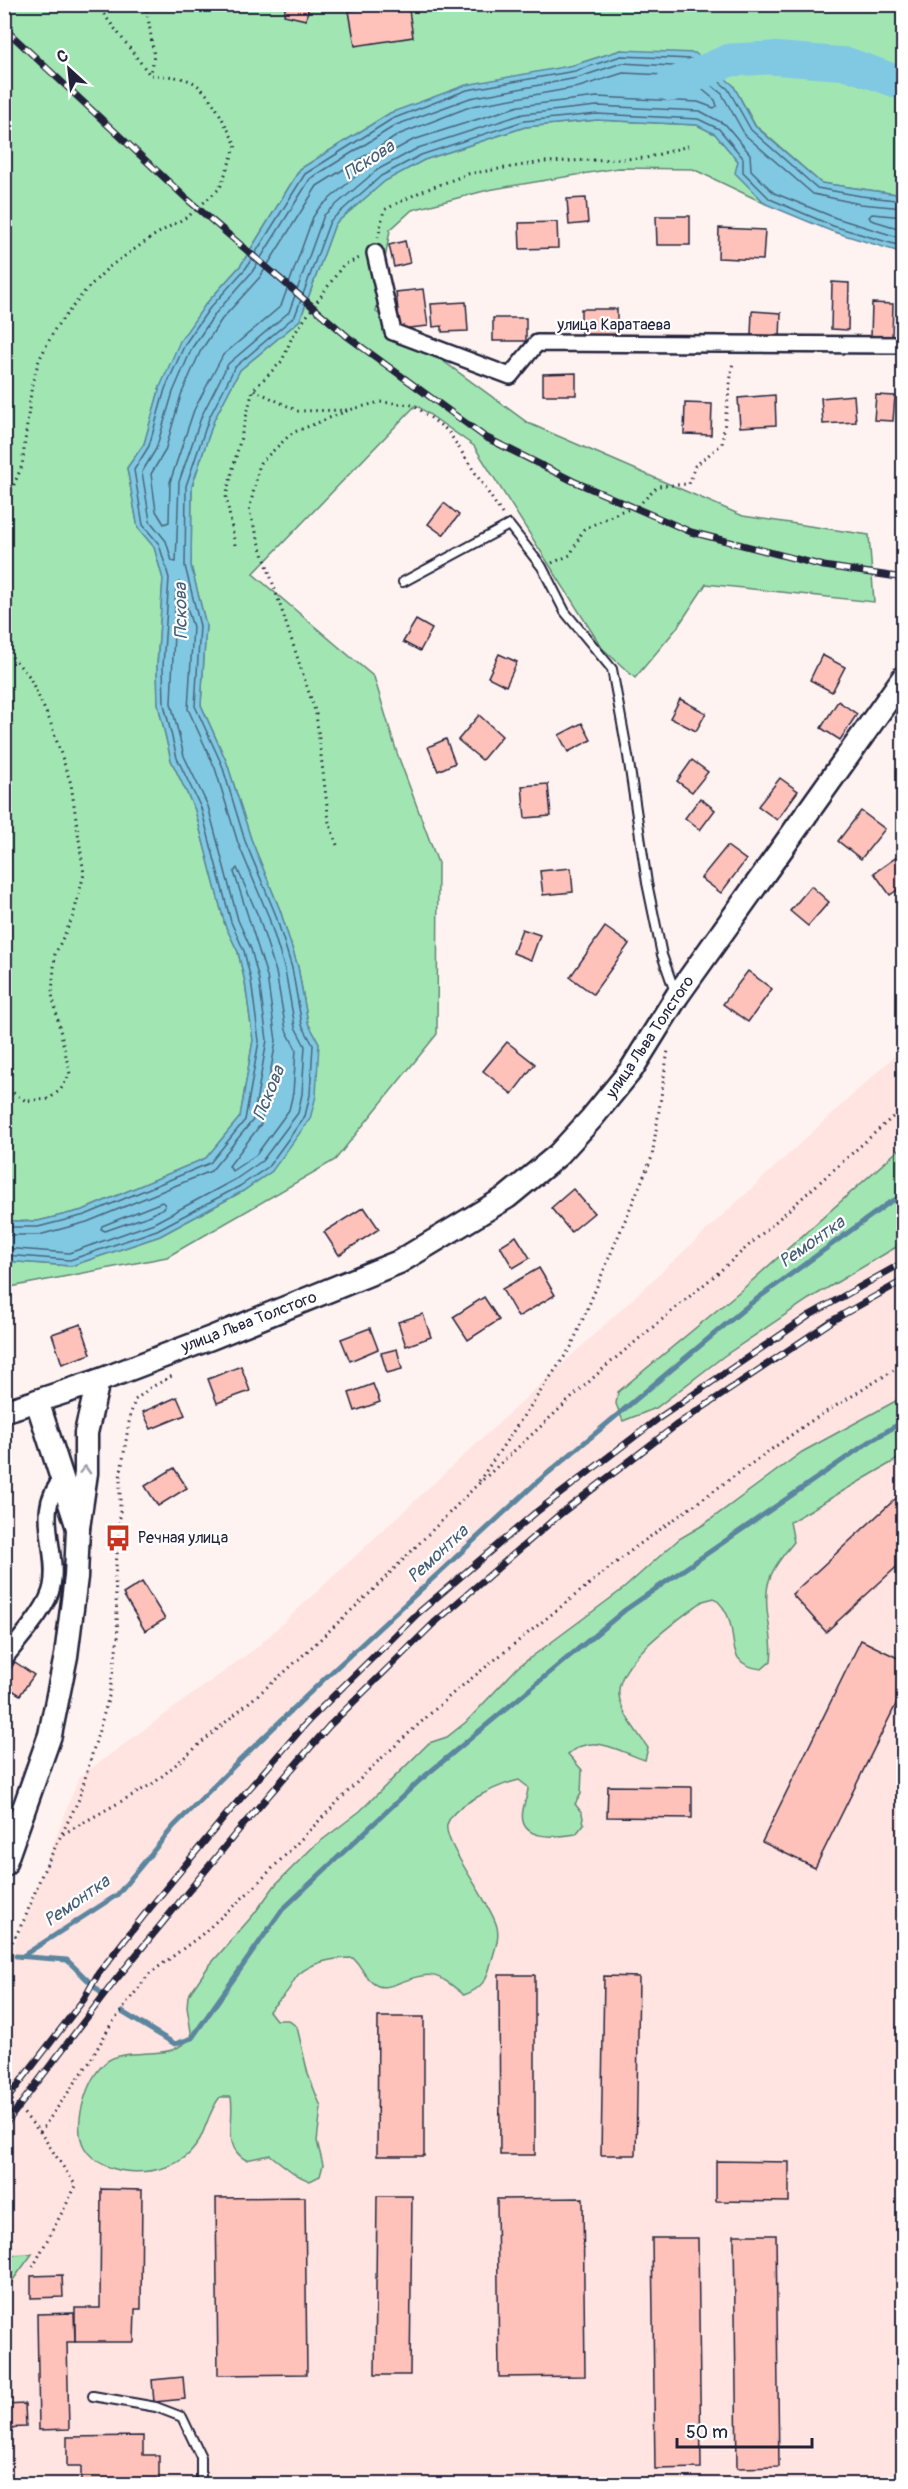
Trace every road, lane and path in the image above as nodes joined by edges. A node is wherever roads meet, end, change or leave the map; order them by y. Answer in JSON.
{"nodes":[{"id":1,"x":96,"y":4,"type":"edge"},
{"id":2,"x":146,"y":4,"type":"edge"},
{"id":3,"x":150,"y":75,"type":"junction"},
{"id":4,"x":688,"y":146,"type":"dead end"},
{"id":5,"x":375,"y":253,"type":"junction"},
{"id":6,"x":734,"y":345,"type":"junction"},
{"id":7,"x":903,"y":345,"type":"edge"},
{"id":8,"x":253,"y":390,"type":"junction"},
{"id":9,"x":349,"y":410,"type":"junction"},
{"id":10,"x":4,"y":507,"type":"edge"},
{"id":11,"x":509,"y":525,"type":"junction"},
{"id":12,"x":235,"y":545,"type":"dead end"},
{"id":13,"x":542,"y":567,"type":"junction"},
{"id":14,"x":404,"y":582,"type":"dead end"},
{"id":15,"x":4,"y":648,"type":"edge"},
{"id":16,"x":903,"y":677,"type":"edge"},
{"id":17,"x":337,"y":844,"type":"dead end"},
{"id":18,"x":677,"y":996,"type":"junction"},
{"id":19,"x":670,"y":1042,"type":"dead end"},
{"id":20,"x":4,"y":1087,"type":"edge"},
{"id":21,"x":903,"y":1107,"type":"edge"},
{"id":22,"x":903,"y":1364,"type":"edge"},
{"id":23,"x":174,"y":1375,"type":"dead end"},
{"id":24,"x":98,"y":1381,"type":"junction"},
{"id":25,"x":37,"y":1401,"type":"junction"},
{"id":26,"x":4,"y":1411,"type":"edge"},
{"id":27,"x":62,"y":1480,"type":"junction"},
{"id":28,"x":475,"y":1487,"type":"junction"},
{"id":29,"x":78,"y":1528,"type":"junction"},
{"id":30,"x":4,"y":1659,"type":"edge"},
{"id":31,"x":63,"y":1834,"type":"junction"},
{"id":32,"x":4,"y":1865,"type":"edge"},
{"id":33,"x":4,"y":1958,"type":"edge"},
{"id":34,"x":4,"y":2091,"type":"edge"},
{"id":35,"x":40,"y":2132,"type":"junction"},
{"id":36,"x":33,"y":2267,"type":"dead end"},
{"id":37,"x":93,"y":2396,"type":"dead end"},
{"id":38,"x":201,"y":2484,"type":"edge"}],
"edges":[{"from":1,"to":3,"type":"path"},
{"from":2,"to":3,"type":"path"},
{"from":3,"to":10,"type":"path"},
{"from":4,"to":5,"type":"path"},
{"from":5,"to":6,"type":"street","name":"улица Каратаева"},
{"from":5,"to":8,"type":"path"},
{"from":6,"to":7,"type":"street","name":"улица Каратаева"},
{"from":6,"to":13,"type":"path"},
{"from":8,"to":9,"type":"path"},
{"from":8,"to":12,"type":"path"},
{"from":9,"to":11,"type":"path"},
{"from":9,"to":17,"type":"path"},
{"from":11,"to":13,"type":"lane"},
{"from":11,"to":14,"type":"lane"},
{"from":13,"to":18,"type":"lane"},
{"from":15,"to":20,"type":"path"},
{"from":16,"to":18,"type":"main road","name":"улица Льва Толстого"},
{"from":18,"to":24,"type":"main road","name":"улица Льва Толстого"},
{"from":19,"to":28,"type":"path"},
{"from":21,"to":28,"type":"path"},
{"from":22,"to":35,"type":"path"},
{"from":23,"to":31,"type":"path"},
{"from":24,"to":25,"type":"main road","name":"улица Льва Толстого"},
{"from":29,"to":24,"type":"main road","one_way":true},
{"from":25,"to":26,"type":"street","name":"улица Льва Толстого"},
{"from":25,"to":27,"type":"main road"},
{"from":27,"to":29,"type":"main road"},
{"from":27,"to":30,"type":"street"},
{"from":28,"to":31,"type":"path"},
{"from":29,"to":32,"type":"main road"},
{"from":31,"to":33,"type":"path"},
{"from":34,"to":35,"type":"path"},
{"from":35,"to":36,"type":"path"},
{"from":37,"to":38,"type":"lane"}]}
